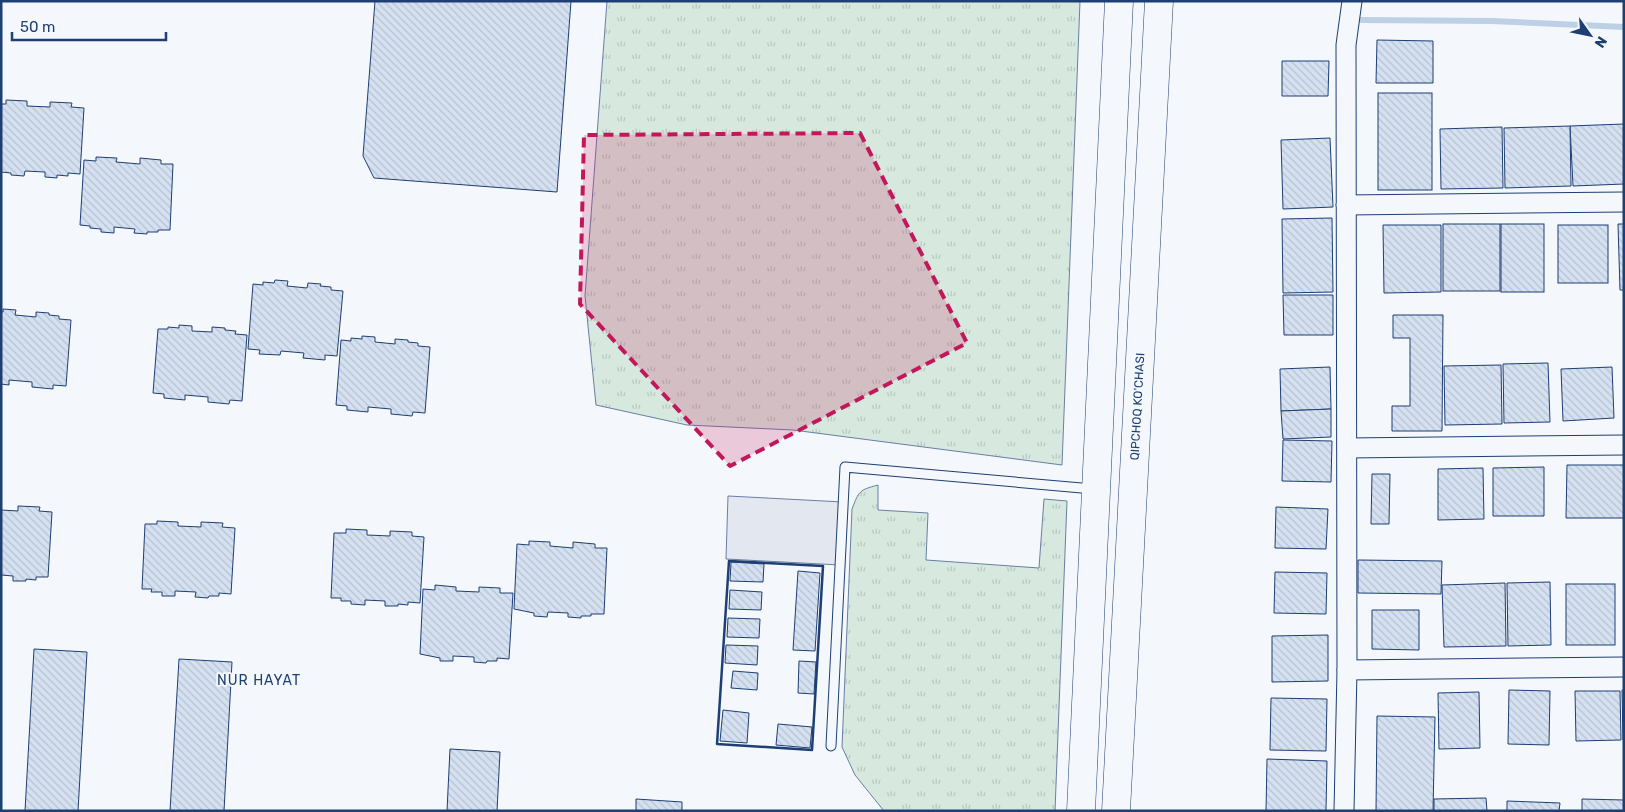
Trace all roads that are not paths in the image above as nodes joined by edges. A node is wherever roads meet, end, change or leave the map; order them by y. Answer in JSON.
{"nodes":[{"id":1,"x":1119,"y":1,"type":"edge"},
{"id":2,"x":1159,"y":1,"type":"edge"},
{"id":3,"x":1350,"y":13,"type":"edge"},
{"id":4,"x":1117,"y":41,"type":"junction"},
{"id":5,"x":1158,"y":41,"type":"junction"},
{"id":6,"x":1624,"y":202,"type":"edge"},
{"id":7,"x":1346,"y":205,"type":"junction"},
{"id":8,"x":1624,"y":445,"type":"edge"},
{"id":9,"x":1347,"y":448,"type":"junction"},
{"id":10,"x":1096,"y":489,"type":"junction"},
{"id":11,"x":1624,"y":667,"type":"edge"},
{"id":12,"x":1347,"y":670,"type":"junction"},
{"id":13,"x":831,"y":746,"type":"dead end"},
{"id":14,"x":1081,"y":811,"type":"edge"},
{"id":15,"x":1116,"y":811,"type":"edge"},
{"id":16,"x":1344,"y":811,"type":"edge"}],
"edges":[{"from":1,"to":4,"type":"main road"},
{"from":2,"to":5,"type":"main road","name":"QIPCHOQ KO'CHASI"},
{"from":3,"to":7,"type":"street"},
{"from":4,"to":5,"type":"main road"},
{"from":4,"to":10,"type":"main road"},
{"from":5,"to":15,"type":"main road","name":"QIPCHOQ KO'CHASI"},
{"from":6,"to":7,"type":"street"},
{"from":7,"to":9,"type":"street"},
{"from":8,"to":9,"type":"street"},
{"from":9,"to":12,"type":"street"},
{"from":10,"to":13,"type":"lane"},
{"from":10,"to":14,"type":"main road"},
{"from":11,"to":12,"type":"street"},
{"from":12,"to":16,"type":"street"}]}
